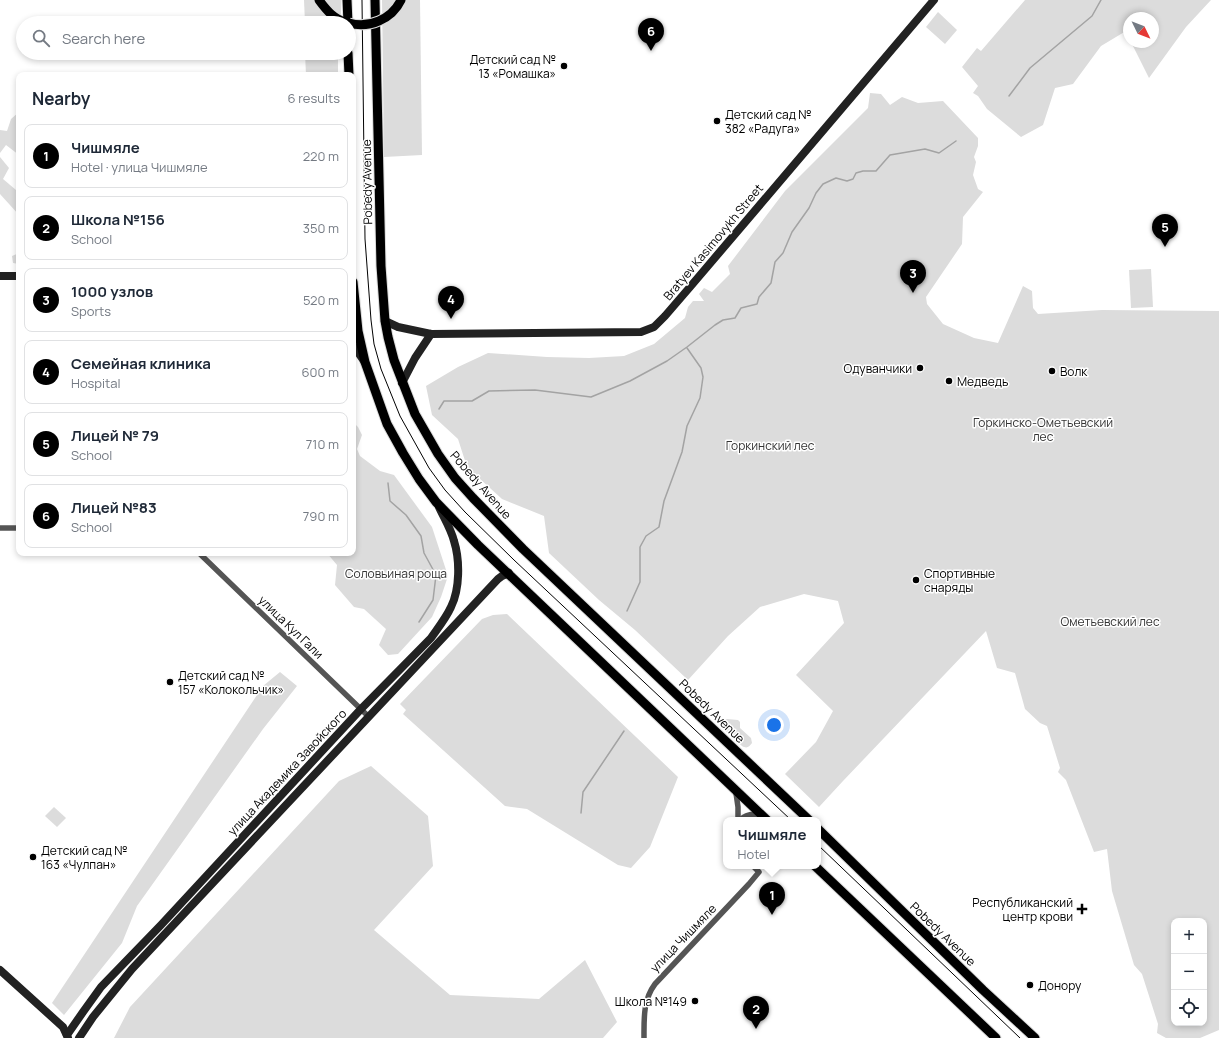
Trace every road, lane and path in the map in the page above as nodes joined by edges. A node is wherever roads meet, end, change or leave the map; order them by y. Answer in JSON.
{"nodes":[{"id":1,"x":319,"y":0,"type":"edge"},
{"id":2,"x":347,"y":0,"type":"edge"},
{"id":3,"x":375,"y":0,"type":"edge"},
{"id":4,"x":401,"y":0,"type":"edge"},
{"id":5,"x":934,"y":0,"type":"edge"},
{"id":6,"x":333,"y":16,"type":"edge"},
{"id":7,"x":348,"y":16,"type":"edge"},
{"id":8,"x":356,"y":26,"type":"edge"},
{"id":9,"x":348,"y":60,"type":"edge"},
{"id":10,"x":349,"y":72,"type":"edge"},
{"id":11,"x":0,"y":276,"type":"edge"},
{"id":12,"x":16,"y":276,"type":"edge"},
{"id":13,"x":356,"y":311,"type":"edge"},
{"id":14,"x":385,"y":321,"type":"junction"},
{"id":15,"x":431,"y":334,"type":"junction"},
{"id":16,"x":356,"y":349,"type":"edge"},
{"id":17,"x":365,"y":362,"type":"junction"},
{"id":18,"x":402,"y":384,"type":"junction"},
{"id":19,"x":436,"y":502,"type":"junction"},
{"id":20,"x":0,"y":528,"type":"edge"},
{"id":21,"x":16,"y":528,"type":"edge"},
{"id":22,"x":202,"y":556,"type":"edge"},
{"id":23,"x":509,"y":573,"type":"junction"},
{"id":24,"x":361,"y":710,"type":"junction"},
{"id":25,"x":368,"y":716,"type":"junction"},
{"id":26,"x":736,"y":790,"type":"junction"},
{"id":27,"x":739,"y":817,"type":"edge"},
{"id":28,"x":744,"y":817,"type":"edge"},
{"id":29,"x":762,"y":817,"type":"edge"},
{"id":30,"x":763,"y":817,"type":"edge"},
{"id":31,"x":806,"y":817,"type":"edge"},
{"id":32,"x":821,"y":832,"type":"edge"},
{"id":33,"x":756,"y":869,"type":"edge"},
{"id":34,"x":819,"y":869,"type":"edge"},
{"id":35,"x":0,"y":970,"type":"edge"},
{"id":36,"x":99,"y":990,"type":"junction"},
{"id":37,"x":107,"y":999,"type":"junction"},
{"id":38,"x":67,"y":1037,"type":"edge"},
{"id":39,"x":80,"y":1038,"type":"edge"},
{"id":40,"x":644,"y":1038,"type":"edge"},
{"id":41,"x":996,"y":1038,"type":"edge"},
{"id":42,"x":1035,"y":1038,"type":"edge"}],
"edges":[{"from":1,"to":6,"type":"main road"},
{"from":2,"to":7,"type":"main road"},
{"from":3,"to":14,"type":"main road","name":"Pobedy Avenue"},
{"from":4,"to":8,"type":"main road","bridge":true},
{"from":5,"to":15,"type":"street","name":"Bratyev Kasimovykh Street"},
{"from":9,"to":10,"type":"main road"},
{"from":11,"to":12,"type":"street"},
{"from":13,"to":17,"type":"main road"},
{"from":14,"to":15,"type":"street","name":"Bratyev Kasimovykh Street"},
{"from":14,"to":18,"type":"main road","name":"Pobedy Avenue"},
{"from":15,"to":18,"type":"street"},
{"from":16,"to":17,"type":"street"},
{"from":17,"to":19,"type":"main road"},
{"from":18,"to":31,"type":"main road","name":"Pobedy Avenue"},
{"from":19,"to":23,"type":"main road"},
{"from":19,"to":24,"type":"street","name":"улица Академика Завойского"},
{"from":20,"to":21,"type":"street"},
{"from":22,"to":24,"type":"street","name":"улица Кул Гали"},
{"from":23,"to":25,"type":"street","name":"улица Академика Завойского"},
{"from":23,"to":26,"type":"main road"},
{"from":24,"to":25,"type":"street","name":"улица Кул Гали"},
{"from":24,"to":36,"type":"street","name":"улица Академика Завойского"},
{"from":25,"to":37,"type":"street","name":"улица Академика Завойского"},
{"from":26,"to":27,"type":"street"},
{"from":26,"to":30,"type":"main road"},
{"from":28,"to":29,"type":"street"},
{"from":32,"to":42,"type":"main road","name":"Pobedy Avenue"},
{"from":33,"to":40,"type":"street","name":"улица Чишмяле"},
{"from":34,"to":41,"type":"main road"},
{"from":35,"to":38,"type":"street"},
{"from":36,"to":37,"type":"street"},
{"from":36,"to":38,"type":"street","name":"улица Академика Завойского"},
{"from":37,"to":39,"type":"street","name":"улица Академика Завойского"}]}
